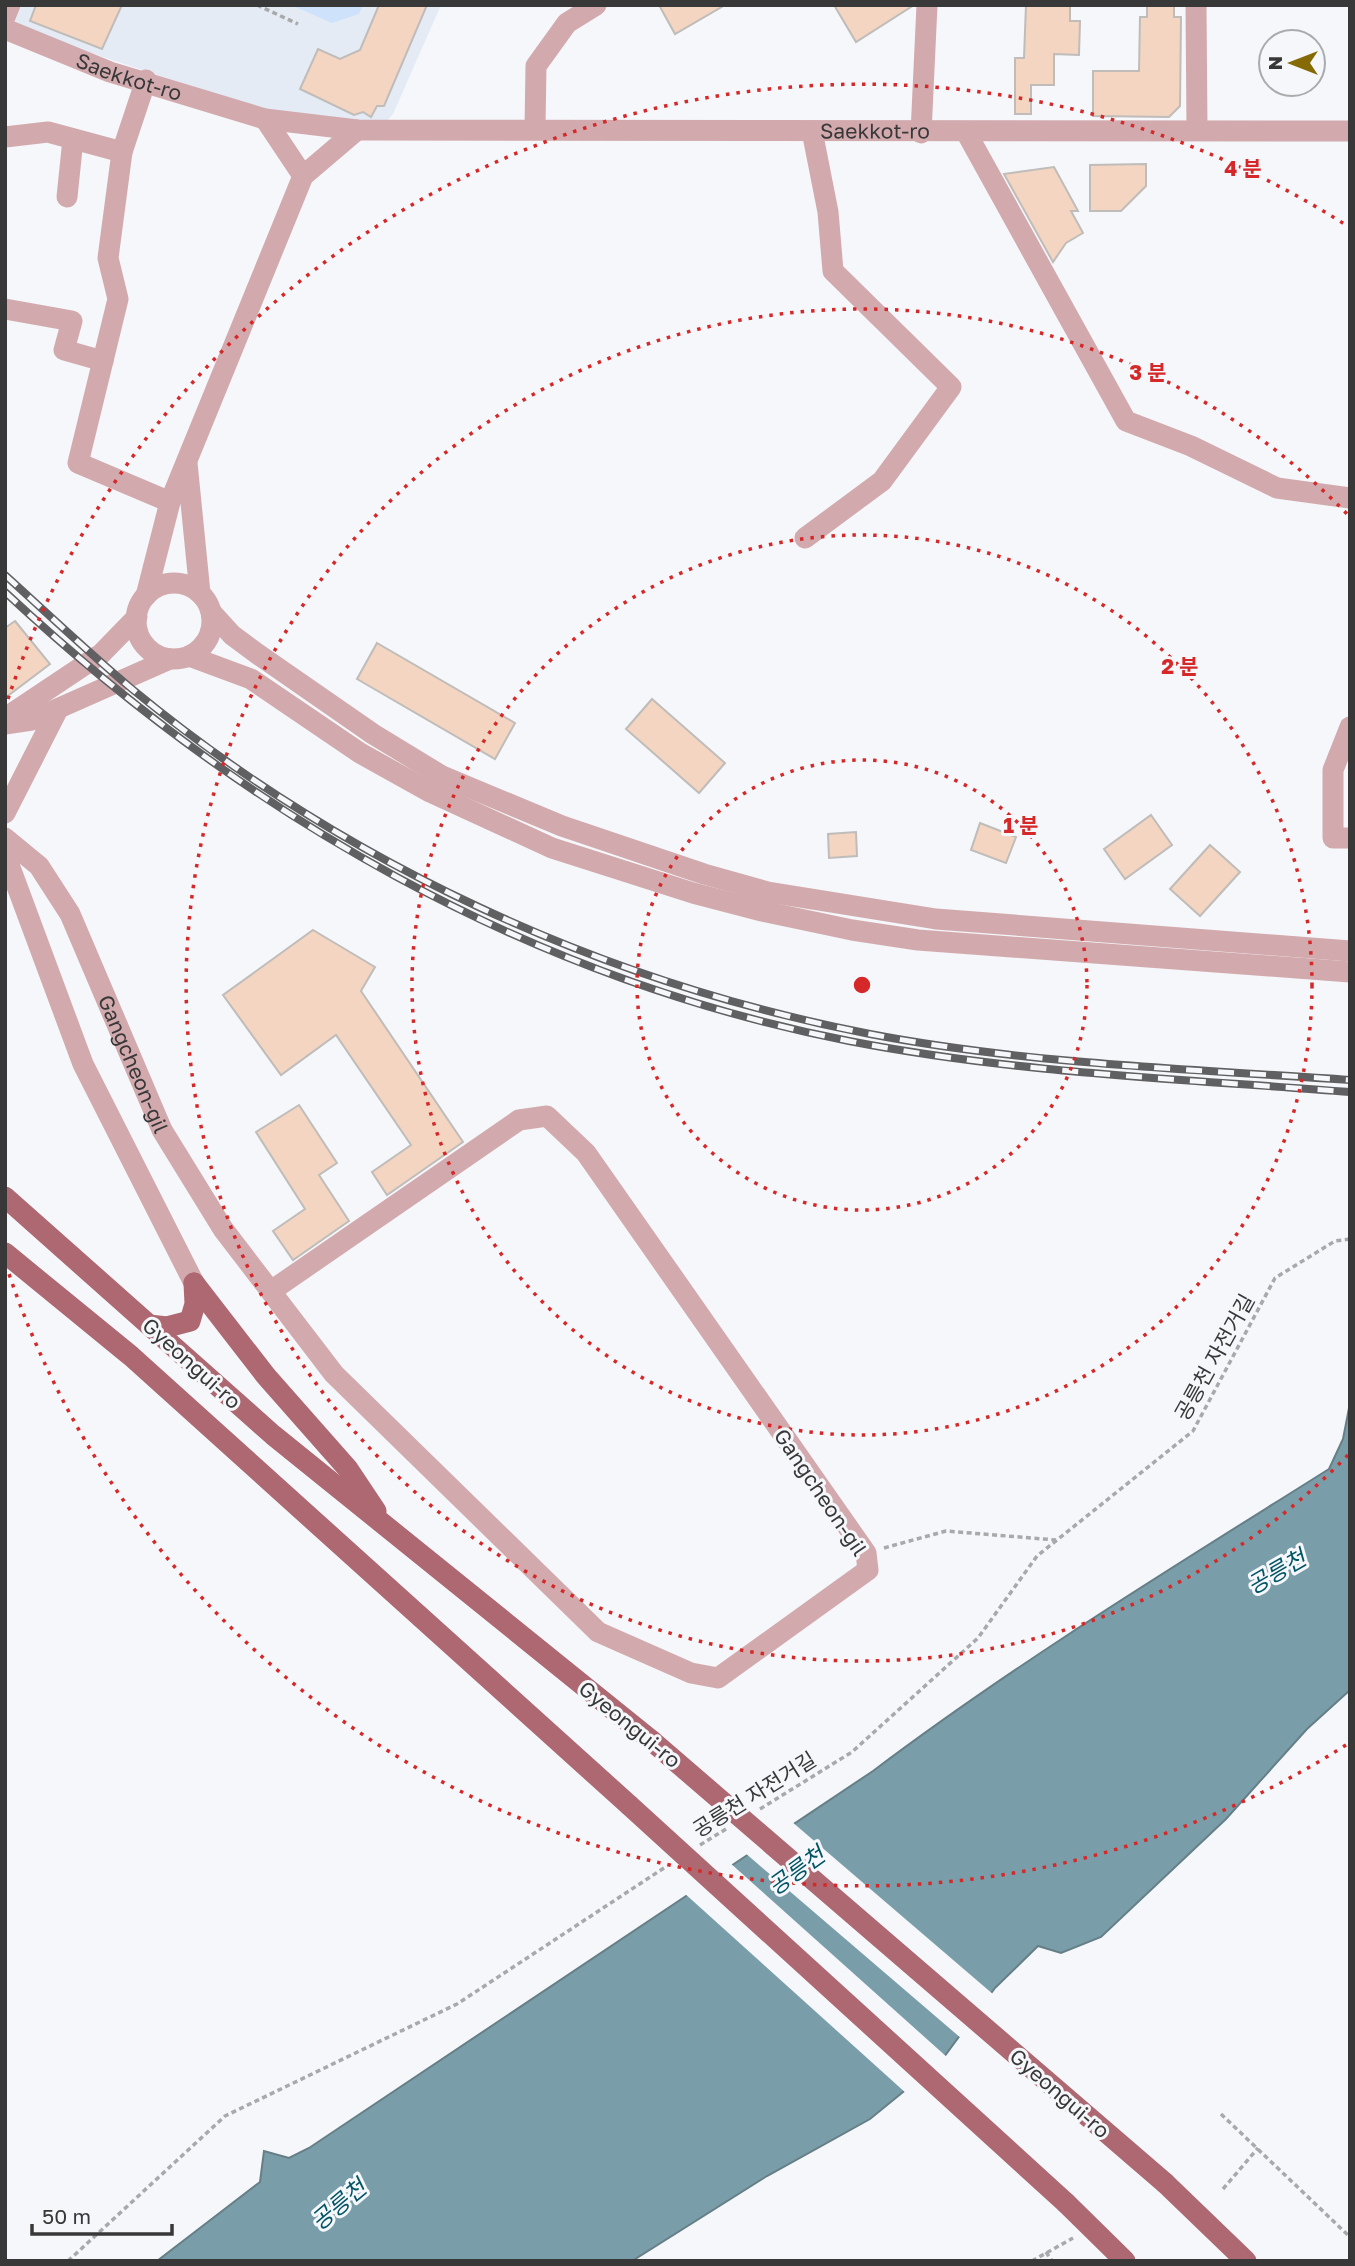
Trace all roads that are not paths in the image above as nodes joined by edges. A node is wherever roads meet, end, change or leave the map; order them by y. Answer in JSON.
{"nodes":[{"id":1,"x":10,"y":5,"type":"edge"},
{"id":2,"x":596,"y":5,"type":"edge"},
{"id":3,"x":927,"y":5,"type":"edge"},
{"id":4,"x":1196,"y":5,"type":"edge"},
{"id":5,"x":5,"y":17,"type":"edge"},
{"id":6,"x":5,"y":29,"type":"edge"},
{"id":7,"x":146,"y":80,"type":"junction"},
{"id":8,"x":260,"y":117,"type":"junction"},
{"id":9,"x":535,"y":128,"type":"junction"},
{"id":10,"x":358,"y":130,"type":"junction"},
{"id":11,"x":1197,"y":130,"type":"junction"},
{"id":12,"x":812,"y":131,"type":"junction"},
{"id":13,"x":1350,"y":131,"type":"edge"},
{"id":14,"x":966,"y":132,"type":"junction"},
{"id":15,"x":921,"y":133,"type":"junction"},
{"id":16,"x":5,"y":137,"type":"edge"},
{"id":17,"x":73,"y":139,"type":"junction"},
{"id":18,"x":122,"y":152,"type":"junction"},
{"id":19,"x":303,"y":176,"type":"junction"},
{"id":20,"x":67,"y":197,"type":"dead end"},
{"id":21,"x":5,"y":309,"type":"edge"},
{"id":22,"x":103,"y":361,"type":"junction"},
{"id":23,"x":187,"y":458,"type":"junction"},
{"id":24,"x":1350,"y":498,"type":"edge"},
{"id":25,"x":170,"y":502,"type":"junction"},
{"id":26,"x":805,"y":538,"type":"dead end"},
{"id":27,"x":200,"y":593,"type":"junction"},
{"id":28,"x":146,"y":596,"type":"junction"},
{"id":29,"x":212,"y":613,"type":"junction"},
{"id":30,"x":136,"y":617,"type":"junction"},
{"id":31,"x":180,"y":657,"type":"junction"},
{"id":32,"x":58,"y":709,"type":"junction"},
{"id":33,"x":5,"y":718,"type":"edge"},
{"id":34,"x":5,"y":724,"type":"edge"},
{"id":35,"x":1350,"y":727,"type":"edge"},
{"id":36,"x":5,"y":813,"type":"edge"},
{"id":37,"x":5,"y":838,"type":"edge"},
{"id":38,"x":1350,"y":838,"type":"edge"},
{"id":39,"x":5,"y":854,"type":"edge"},
{"id":40,"x":1350,"y":951,"type":"edge"},
{"id":41,"x":1350,"y":972,"type":"edge"},
{"id":42,"x":5,"y":1197,"type":"edge"},
{"id":43,"x":5,"y":1253,"type":"edge"},
{"id":44,"x":194,"y":1283,"type":"junction"},
{"id":45,"x":271,"y":1291,"type":"junction"},
{"id":46,"x":149,"y":1325,"type":"junction"},
{"id":47,"x":389,"y":1531,"type":"junction"},
{"id":48,"x":1125,"y":2261,"type":"edge"},
{"id":49,"x":1246,"y":2261,"type":"edge"}],
"edges":[{"from":1,"to":5,"type":"street"},
{"from":2,"to":9,"type":"street"},
{"from":3,"to":15,"type":"street"},
{"from":4,"to":11,"type":"street"},
{"from":6,"to":7,"type":"street","name":"Saekkot-ro"},
{"from":7,"to":8,"type":"street","name":"Saekkot-ro"},
{"from":7,"to":18,"type":"street"},
{"from":8,"to":10,"type":"street","name":"Saekkot-ro"},
{"from":8,"to":19,"type":"street"},
{"from":9,"to":10,"type":"street","name":"Saekkot-ro"},
{"from":9,"to":12,"type":"street","name":"Saekkot-ro"},
{"from":10,"to":19,"type":"street"},
{"from":11,"to":13,"type":"street","name":"Saekkot-ro"},
{"from":11,"to":14,"type":"street","name":"Saekkot-ro"},
{"from":12,"to":15,"type":"street","name":"Saekkot-ro"},
{"from":12,"to":26,"type":"street"},
{"from":14,"to":15,"type":"street","name":"Saekkot-ro"},
{"from":14,"to":24,"type":"street"},
{"from":16,"to":17,"type":"street"},
{"from":17,"to":18,"type":"street"},
{"from":17,"to":20,"type":"street"},
{"from":18,"to":22,"type":"street"},
{"from":19,"to":23,"type":"street"},
{"from":21,"to":22,"type":"street"},
{"from":22,"to":25,"type":"street"},
{"from":23,"to":25,"type":"street"},
{"from":23,"to":27,"type":"street"},
{"from":25,"to":28,"type":"street"},
{"from":27,"to":28,"type":"street"},
{"from":27,"to":29,"type":"street"},
{"from":28,"to":30,"type":"street"},
{"from":29,"to":31,"type":"street"},
{"from":29,"to":40,"type":"street"},
{"from":30,"to":31,"type":"street"},
{"from":30,"to":33,"type":"street"},
{"from":31,"to":32,"type":"street"},
{"from":31,"to":41,"type":"street"},
{"from":32,"to":34,"type":"street"},
{"from":32,"to":36,"type":"street"},
{"from":35,"to":38,"type":"street"},
{"from":37,"to":45,"type":"street","name":"Gangcheon-gil"},
{"from":39,"to":44,"type":"street"},
{"from":42,"to":46,"type":"main road","name":"Gyeongui-ro"},
{"from":43,"to":48,"type":"main road","name":"Gyeongui-ro","bridge":true},
{"from":44,"to":46,"type":"main road"},
{"from":44,"to":47,"type":"main road"},
{"from":45,"to":45,"type":"street","name":"Gangcheon-gil"},
{"from":46,"to":47,"type":"main road","name":"Gyeongui-ro"},
{"from":47,"to":49,"type":"main road","name":"Gyeongui-ro","bridge":true}]}
